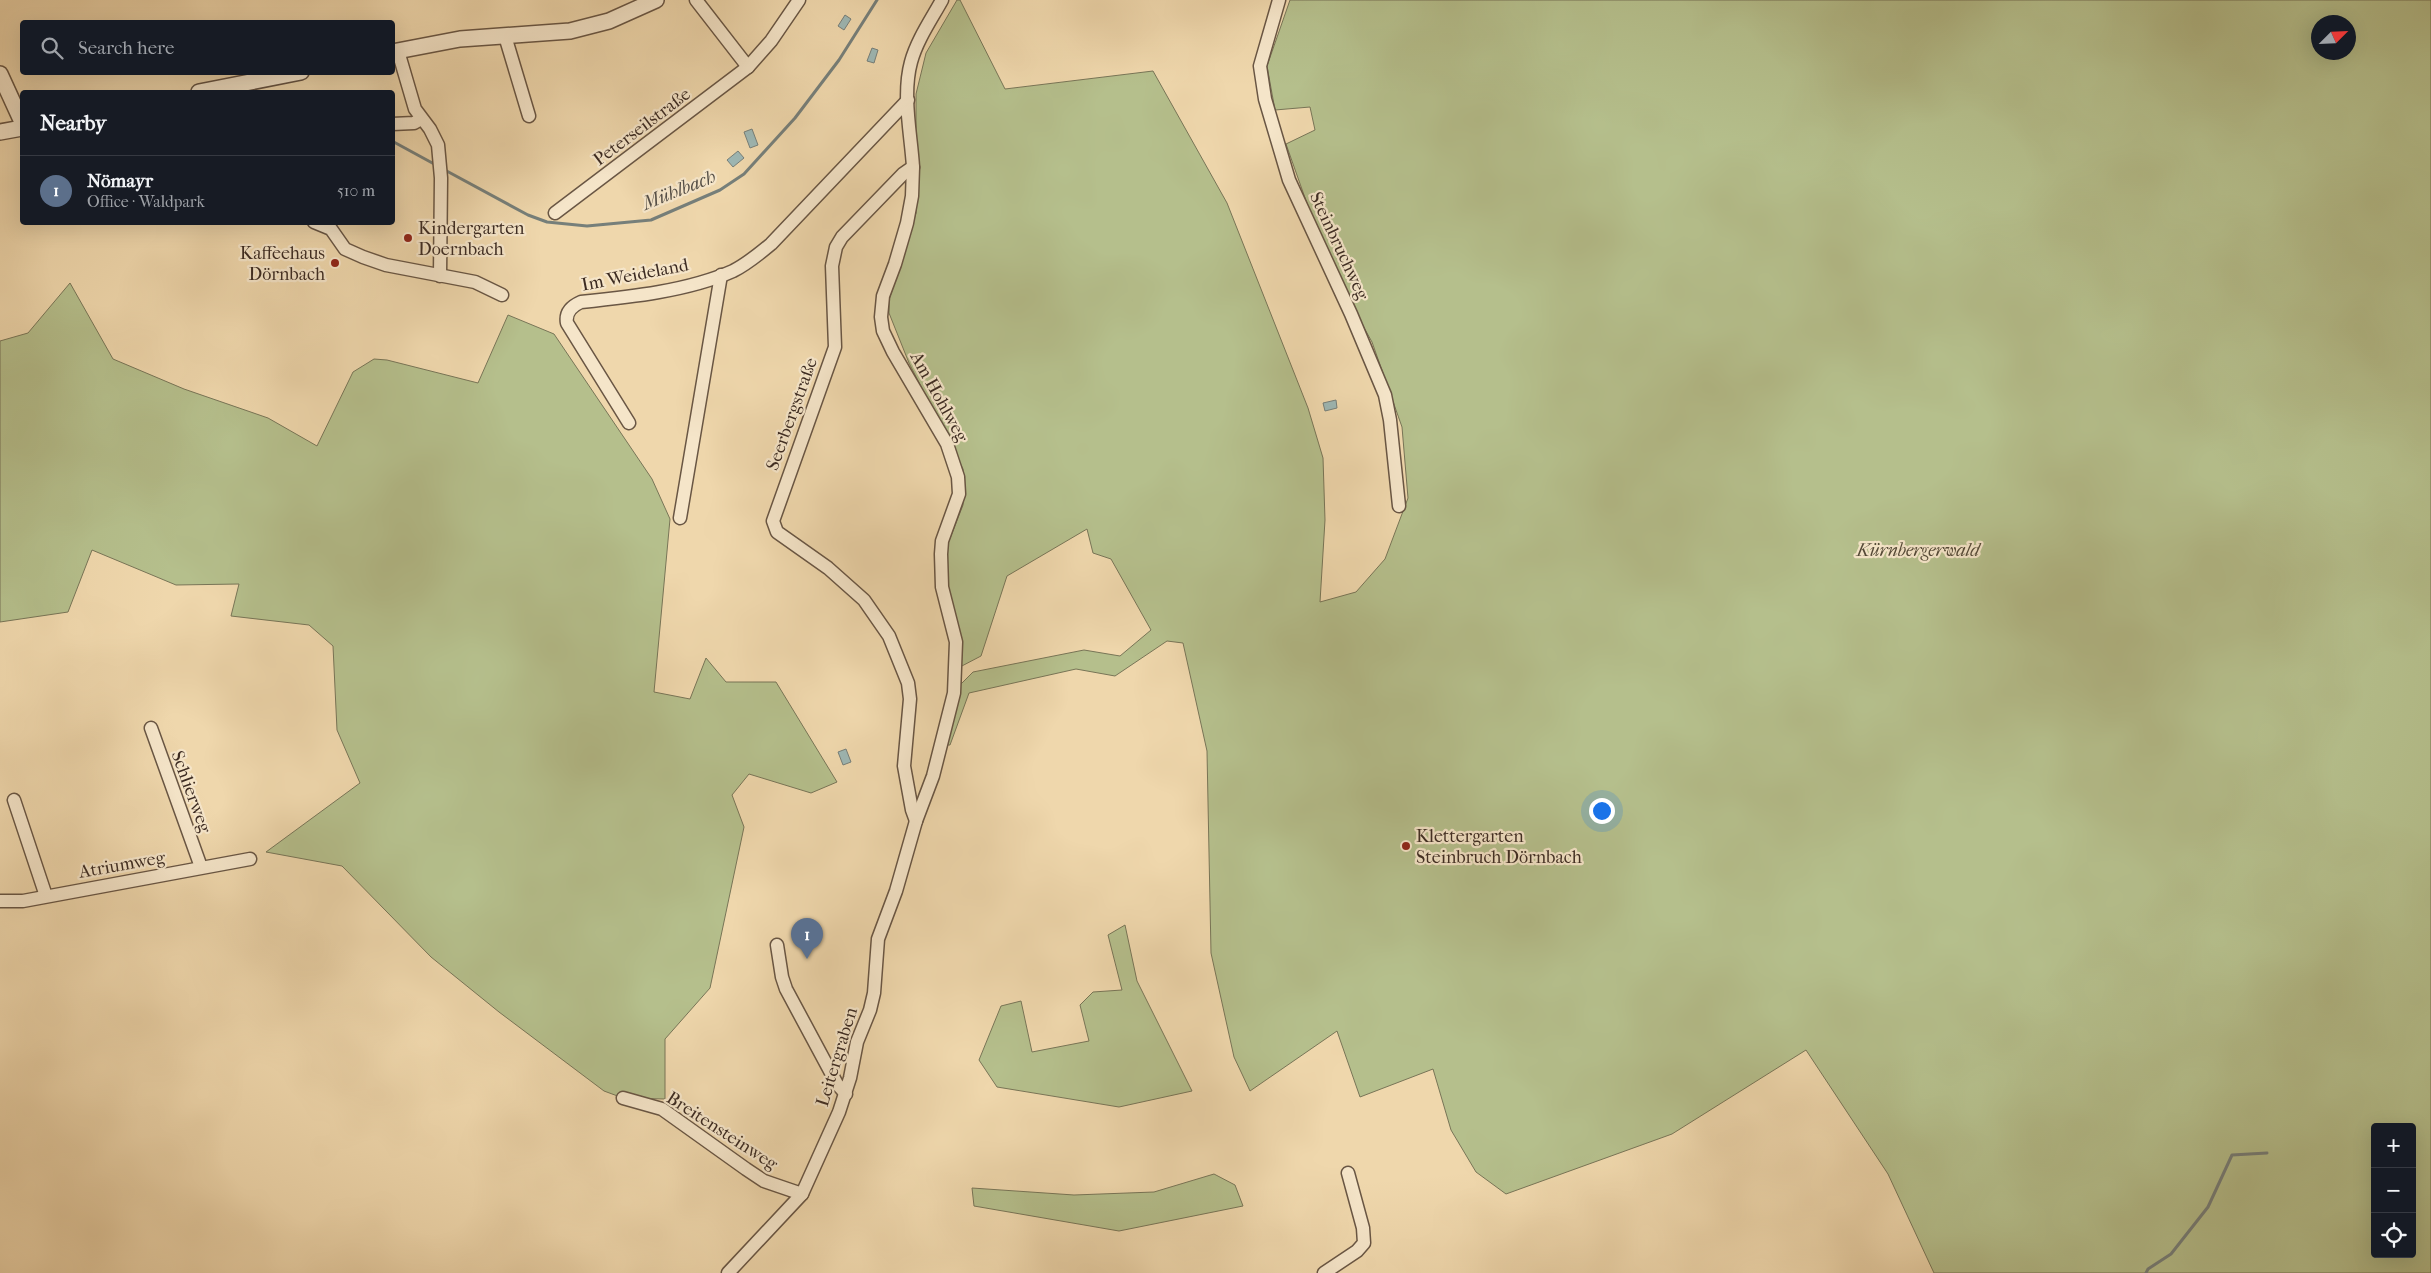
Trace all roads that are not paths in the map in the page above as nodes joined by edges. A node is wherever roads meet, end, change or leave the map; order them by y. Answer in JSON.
{"nodes":[{"id":1,"x":656,"y":0,"type":"edge"},
{"id":2,"x":696,"y":0,"type":"edge"},
{"id":3,"x":799,"y":0,"type":"edge"},
{"id":4,"x":942,"y":0,"type":"edge"},
{"id":5,"x":1280,"y":0,"type":"edge"},
{"id":6,"x":505,"y":36,"type":"junction"},
{"id":7,"x":395,"y":52,"type":"edge"},
{"id":8,"x":748,"y":67,"type":"junction"},
{"id":9,"x":0,"y":74,"type":"edge"},
{"id":10,"x":286,"y":75,"type":"edge"},
{"id":11,"x":209,"y":90,"type":"edge"},
{"id":12,"x":908,"y":100,"type":"junction"},
{"id":13,"x":529,"y":116,"type":"dead end"},
{"id":14,"x":20,"y":118,"type":"edge"},
{"id":15,"x":421,"y":119,"type":"junction"},
{"id":16,"x":395,"y":124,"type":"edge"},
{"id":17,"x":20,"y":128,"type":"edge"},
{"id":18,"x":0,"y":132,"type":"edge"},
{"id":19,"x":913,"y":167,"type":"junction"},
{"id":20,"x":555,"y":213,"type":"dead end"},
{"id":21,"x":322,"y":225,"type":"edge"},
{"id":22,"x":720,"y":275,"type":"junction"},
{"id":23,"x":440,"y":276,"type":"junction"},
{"id":24,"x":502,"y":295,"type":"dead end"},
{"id":25,"x":629,"y":423,"type":"dead end"},
{"id":26,"x":1399,"y":506,"type":"dead end"},
{"id":27,"x":680,"y":518,"type":"dead end"},
{"id":28,"x":150,"y":728,"type":"dead end"},
{"id":29,"x":14,"y":800,"type":"dead end"},
{"id":30,"x":916,"y":820,"type":"junction"},
{"id":31,"x":250,"y":859,"type":"dead end"},
{"id":32,"x":201,"y":867,"type":"junction"},
{"id":33,"x":46,"y":896,"type":"junction"},
{"id":34,"x":0,"y":901,"type":"edge"},
{"id":35,"x":777,"y":945,"type":"dead end"},
{"id":36,"x":846,"y":1094,"type":"junction"},
{"id":37,"x":623,"y":1098,"type":"dead end"},
{"id":38,"x":1348,"y":1173,"type":"dead end"},
{"id":39,"x":802,"y":1194,"type":"junction"},
{"id":40,"x":728,"y":1273,"type":"edge"},
{"id":41,"x":1324,"y":1273,"type":"edge"}],
"edges":[{"from":1,"to":6,"type":"street"},
{"from":2,"to":8,"type":"street"},
{"from":3,"to":8,"type":"street","name":"Peterseilstraße"},
{"from":4,"to":12,"type":"street"},
{"from":5,"to":26,"type":"street","name":"Steinbruchweg"},
{"from":6,"to":7,"type":"street"},
{"from":6,"to":13,"type":"street"},
{"from":7,"to":15,"type":"street"},
{"from":8,"to":20,"type":"street","name":"Peterseilstraße"},
{"from":9,"to":14,"type":"street"},
{"from":10,"to":11,"type":"street"},
{"from":12,"to":19,"type":"street"},
{"from":12,"to":22,"type":"street","name":"Im Weideland"},
{"from":15,"to":16,"type":"street"},
{"from":15,"to":23,"type":"street"},
{"from":17,"to":18,"type":"street"},
{"from":19,"to":30,"type":"street","name":"Am Hohlweg"},
{"from":19,"to":30,"type":"street","name":"Seerbergstraße"},
{"from":21,"to":23,"type":"street"},
{"from":22,"to":25,"type":"street","name":"Im Weideland"},
{"from":22,"to":27,"type":"street"},
{"from":23,"to":24,"type":"street"},
{"from":28,"to":32,"type":"street","name":"Schlierweg"},
{"from":29,"to":33,"type":"street"},
{"from":30,"to":36,"type":"street","name":"Leitergraben"},
{"from":31,"to":32,"type":"street","name":"Atriumweg"},
{"from":32,"to":33,"type":"street","name":"Atriumweg"},
{"from":33,"to":34,"type":"street","name":"Atriumweg"},
{"from":35,"to":36,"type":"street"},
{"from":36,"to":39,"type":"street","name":"Leitergraben"},
{"from":37,"to":39,"type":"street","name":"Breitensteinweg"},
{"from":38,"to":41,"type":"street"},
{"from":39,"to":40,"type":"street","name":"Leitergraben"}]}
